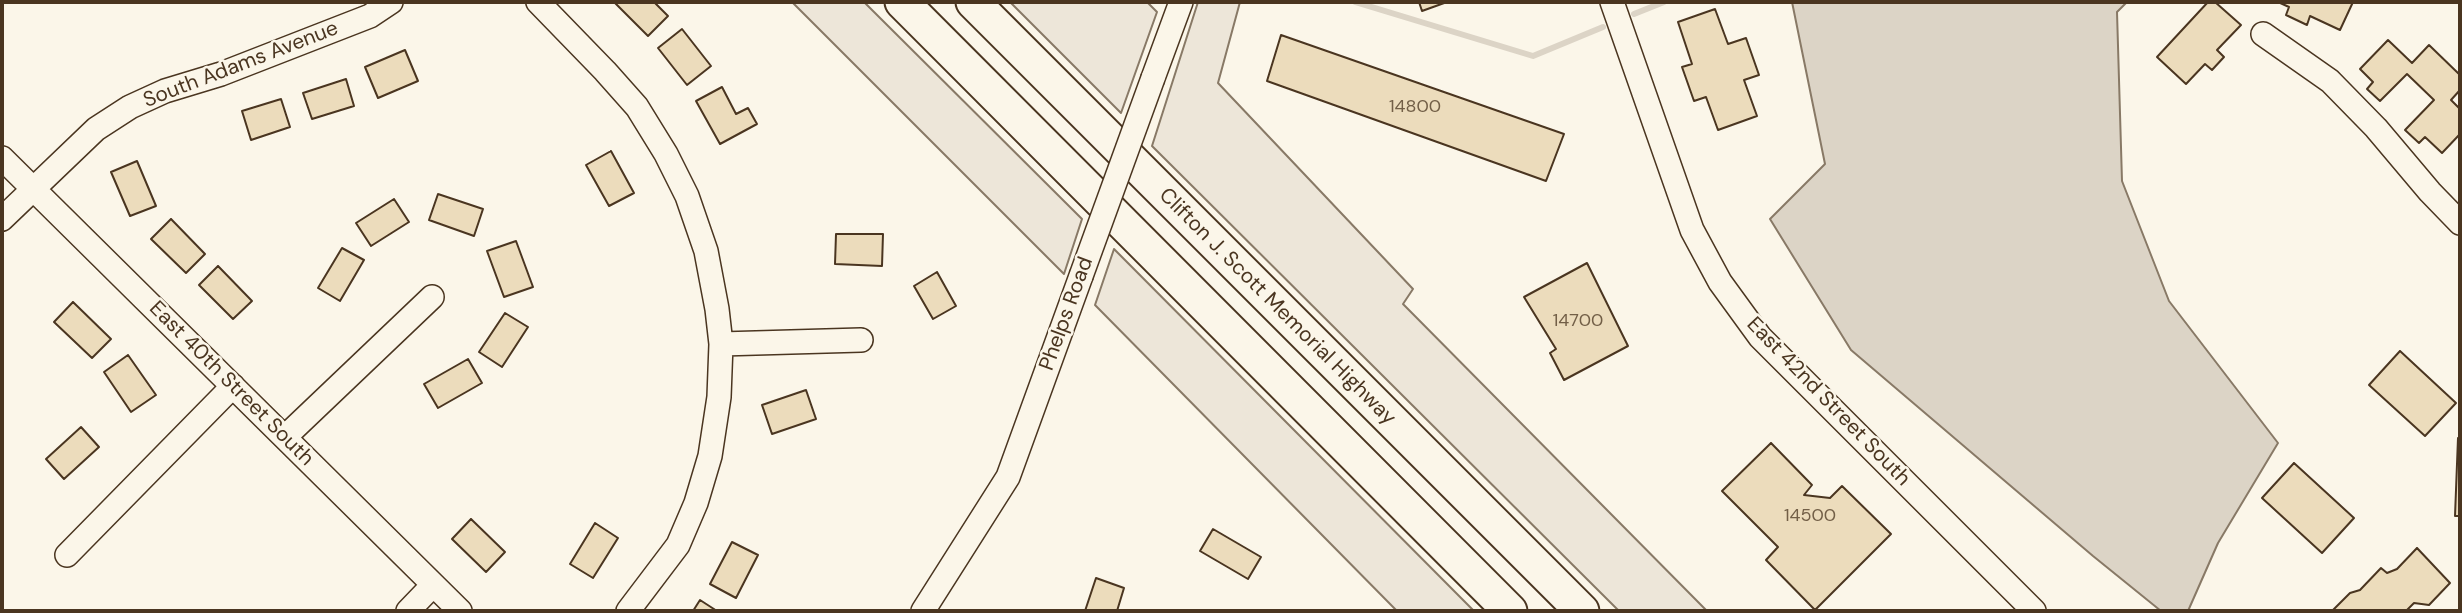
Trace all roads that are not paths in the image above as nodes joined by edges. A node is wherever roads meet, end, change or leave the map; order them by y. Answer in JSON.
{"nodes":[{"id":1,"x":391,"y":2,"type":"edge"},
{"id":2,"x":538,"y":2,"type":"edge"},
{"id":3,"x":902,"y":2,"type":"edge"},
{"id":4,"x":973,"y":2,"type":"edge"},
{"id":5,"x":1181,"y":2,"type":"edge"},
{"id":6,"x":1612,"y":2,"type":"edge"},
{"id":7,"x":2263,"y":34,"type":"dead end"},
{"id":8,"x":2,"y":158,"type":"edge"},
{"id":9,"x":32,"y":189,"type":"junction"},
{"id":10,"x":2,"y":219,"type":"edge"},
{"id":11,"x":2460,"y":223,"type":"edge"},
{"id":12,"x":432,"y":298,"type":"dead end"},
{"id":13,"x":861,"y":340,"type":"dead end"},
{"id":14,"x":721,"y":344,"type":"junction"},
{"id":15,"x":233,"y":386,"type":"junction"},
{"id":16,"x":285,"y":437,"type":"junction"},
{"id":17,"x":67,"y":555,"type":"dead end"},
{"id":18,"x":433,"y":585,"type":"junction"},
{"id":19,"x":408,"y":611,"type":"edge"},
{"id":20,"x":460,"y":611,"type":"edge"},
{"id":21,"x":628,"y":611,"type":"edge"},
{"id":22,"x":923,"y":611,"type":"edge"},
{"id":23,"x":1510,"y":611,"type":"edge"},
{"id":24,"x":1582,"y":611,"type":"edge"},
{"id":25,"x":2035,"y":611,"type":"edge"}],
"edges":[{"from":1,"to":9,"type":"street","name":"South Adams Avenue"},
{"from":2,"to":14,"type":"street"},
{"from":3,"to":23,"type":"highway"},
{"from":4,"to":24,"type":"highway","name":"Clifton J. Scott Memorial Highway"},
{"from":5,"to":22,"type":"street","name":"Phelps Road","bridge":true},
{"from":6,"to":25,"type":"street","name":"East 42nd Street South"},
{"from":7,"to":11,"type":"street"},
{"from":8,"to":9,"type":"street","name":"East 40th Street South"},
{"from":9,"to":10,"type":"street","name":"South Adams Avenue"},
{"from":9,"to":15,"type":"street","name":"East 40th Street South"},
{"from":12,"to":16,"type":"street"},
{"from":13,"to":14,"type":"street"},
{"from":14,"to":21,"type":"street"},
{"from":15,"to":16,"type":"street","name":"East 40th Street South"},
{"from":15,"to":17,"type":"street"},
{"from":16,"to":18,"type":"street","name":"East 40th Street South"},
{"from":18,"to":19,"type":"street"},
{"from":18,"to":20,"type":"street","name":"East 40th Street South"}]}
